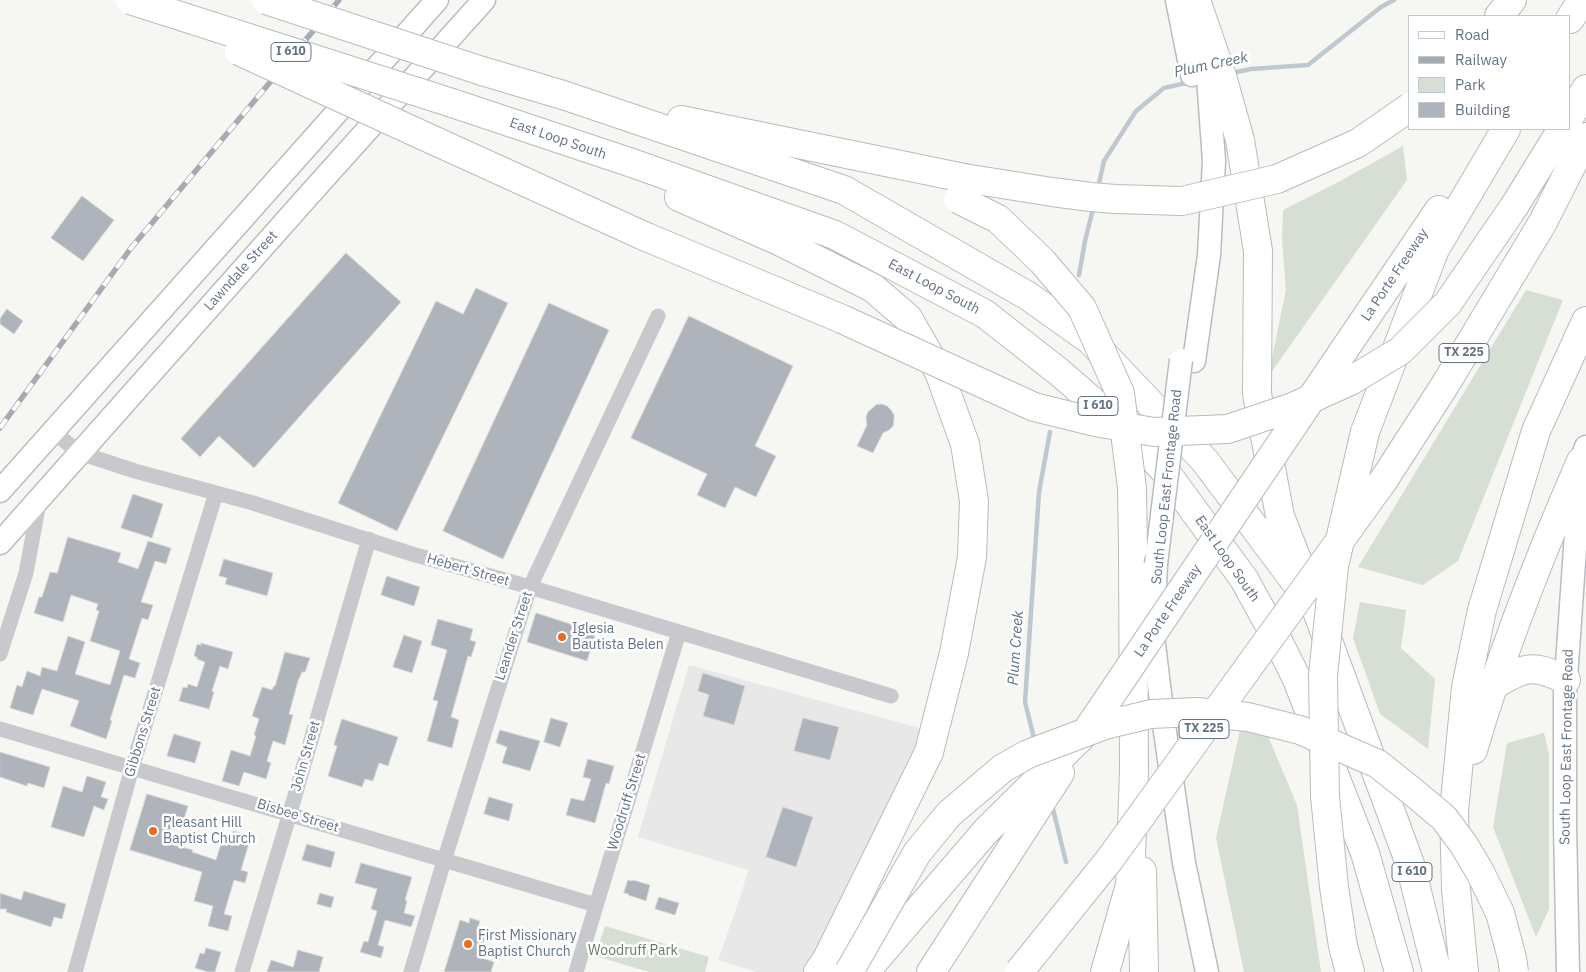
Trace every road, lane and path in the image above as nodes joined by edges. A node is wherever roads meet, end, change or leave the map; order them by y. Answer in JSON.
{"nodes":[{"id":1,"x":129,"y":0,"type":"edge"},
{"id":2,"x":266,"y":0,"type":"edge"},
{"id":3,"x":436,"y":0,"type":"edge"},
{"id":4,"x":484,"y":0,"type":"edge"},
{"id":5,"x":1177,"y":0,"type":"edge"},
{"id":6,"x":1194,"y":0,"type":"edge"},
{"id":7,"x":1512,"y":0,"type":"edge"},
{"id":8,"x":1500,"y":15,"type":"edge"},
{"id":9,"x":1199,"y":43,"type":"junction"},
{"id":10,"x":1586,"y":89,"type":"edge"},
{"id":11,"x":563,"y":96,"type":"junction"},
{"id":12,"x":1408,"y":108,"type":"edge"},
{"id":13,"x":1571,"y":114,"type":"edge"},
{"id":14,"x":518,"y":125,"type":"junction"},
{"id":15,"x":1494,"y":130,"type":"edge"},
{"id":16,"x":1505,"y":130,"type":"edge"},
{"id":17,"x":1561,"y":130,"type":"edge"},
{"id":18,"x":1586,"y":137,"type":"edge"},
{"id":19,"x":961,"y":188,"type":"junction"},
{"id":20,"x":214,"y":249,"type":"junction"},
{"id":21,"x":240,"y":272,"type":"junction"},
{"id":22,"x":658,"y":316,"type":"dead end"},
{"id":23,"x":1586,"y":322,"type":"edge"},
{"id":24,"x":52,"y":431,"type":"junction"},
{"id":25,"x":80,"y":452,"type":"junction"},
{"id":26,"x":1584,"y":454,"type":"edge"},
{"id":27,"x":0,"y":491,"type":"edge"},
{"id":28,"x":216,"y":493,"type":"junction"},
{"id":29,"x":40,"y":499,"type":"junction"},
{"id":30,"x":369,"y":539,"type":"junction"},
{"id":31,"x":0,"y":543,"type":"edge"},
{"id":32,"x":1164,"y":564,"type":"junction"},
{"id":33,"x":530,"y":587,"type":"junction"},
{"id":34,"x":1317,"y":611,"type":"junction"},
{"id":35,"x":679,"y":632,"type":"junction"},
{"id":36,"x":0,"y":654,"type":"edge"},
{"id":37,"x":1566,"y":680,"type":"junction"},
{"id":38,"x":1492,"y":687,"type":"junction"},
{"id":39,"x":891,"y":696,"type":"dead end"},
{"id":40,"x":0,"y":729,"type":"edge"},
{"id":41,"x":1086,"y":732,"type":"junction"},
{"id":42,"x":132,"y":768,"type":"junction"},
{"id":43,"x":1134,"y":770,"type":"junction"},
{"id":44,"x":1454,"y":811,"type":"junction"},
{"id":45,"x":290,"y":813,"type":"junction"},
{"id":46,"x":444,"y":861,"type":"junction"},
{"id":47,"x":596,"y":905,"type":"junction"},
{"id":48,"x":933,"y":970,"type":"edge"},
{"id":49,"x":75,"y":972,"type":"edge"},
{"id":50,"x":242,"y":972,"type":"edge"},
{"id":51,"x":411,"y":972,"type":"edge"},
{"id":52,"x":576,"y":972,"type":"edge"},
{"id":53,"x":818,"y":972,"type":"edge"},
{"id":54,"x":849,"y":972,"type":"edge"},
{"id":55,"x":865,"y":972,"type":"edge"},
{"id":56,"x":1019,"y":972,"type":"edge"},
{"id":57,"x":1105,"y":972,"type":"edge"},
{"id":58,"x":1144,"y":972,"type":"edge"},
{"id":59,"x":1207,"y":972,"type":"edge"},
{"id":60,"x":1223,"y":972,"type":"edge"},
{"id":61,"x":1350,"y":972,"type":"edge"},
{"id":62,"x":1399,"y":972,"type":"edge"},
{"id":63,"x":1437,"y":972,"type":"edge"},
{"id":64,"x":1464,"y":972,"type":"edge"},
{"id":65,"x":1514,"y":972,"type":"edge"},
{"id":66,"x":1568,"y":972,"type":"edge"}],
"edges":[{"from":1,"to":14,"type":"highway","name":"East Loop South","number":"I 610","bridge":true},
{"from":1,"to":17,"type":"highway","bridge":true},
{"from":2,"to":11,"type":"highway","number":"I 610","bridge":true},
{"from":3,"to":20,"type":"main road"},
{"from":4,"to":21,"type":"main road","name":"Lawndale Street"},
{"from":5,"to":9,"type":"main road","name":"South Loop East Frontage Road"},
{"from":6,"to":9,"type":"highway"},
{"from":7,"to":8,"type":"highway"},
{"from":9,"to":32,"type":"main road","name":"South Loop East Frontage Road"},
{"from":9,"to":34,"type":"highway"},
{"from":10,"to":13,"type":"highway"},
{"from":11,"to":19,"type":"highway"},
{"from":11,"to":34,"type":"highway","number":"I 610"},
{"from":12,"to":19,"type":"highway","bridge":true},
{"from":14,"to":53,"type":"highway"},
{"from":14,"to":62,"type":"highway","name":"East Loop South","number":"I 610"},
{"from":15,"to":41,"type":"highway","name":"La Porte Freeway","bridge":true},
{"from":16,"to":61,"type":"highway","bridge":true},
{"from":18,"to":56,"type":"highway","number":"TX 225","bridge":true},
{"from":19,"to":43,"type":"highway","bridge":true},
{"from":20,"to":21,"type":"main road"},
{"from":20,"to":24,"type":"main road"},
{"from":21,"to":25,"type":"main road","name":"Lawndale Street"},
{"from":22,"to":33,"type":"street","name":"Leander Street"},
{"from":23,"to":44,"type":"highway"},
{"from":24,"to":25,"type":"street","name":"Hebert Street"},
{"from":24,"to":27,"type":"main road"},
{"from":25,"to":28,"type":"street","name":"Hebert Street"},
{"from":25,"to":29,"type":"main road","name":"Lawndale Street"},
{"from":26,"to":37,"type":"main road","name":"South Loop East Frontage Road"},
{"from":26,"to":38,"type":"highway"},
{"from":28,"to":30,"type":"street","name":"Hebert Street"},
{"from":28,"to":42,"type":"street","name":"Gibbons Street"},
{"from":29,"to":31,"type":"main road","name":"Lawndale Street"},
{"from":29,"to":36,"type":"street"},
{"from":30,"to":33,"type":"street","name":"Hebert Street"},
{"from":30,"to":45,"type":"street","name":"John Street"},
{"from":32,"to":59,"type":"main road","name":"South Loop East Frontage Road"},
{"from":32,"to":60,"type":"main road","name":"South Loop East Frontage Road"},
{"from":33,"to":35,"type":"street","name":"Hebert Street"},
{"from":33,"to":46,"type":"street","name":"Leander Street"},
{"from":34,"to":63,"type":"highway","number":"I 610"},
{"from":35,"to":39,"type":"street","name":"Hebert Street"},
{"from":35,"to":47,"type":"street","name":"Woodruff Street"},
{"from":37,"to":38,"type":"highway"},
{"from":37,"to":66,"type":"main road","name":"South Loop East Frontage Road"},
{"from":38,"to":44,"type":"highway"},
{"from":40,"to":42,"type":"street","name":"Bisbee Street"},
{"from":41,"to":48,"type":"highway","name":"La Porte Freeway"},
{"from":41,"to":55,"type":"highway"},
{"from":42,"to":45,"type":"street","name":"Bisbee Street"},
{"from":42,"to":49,"type":"street","name":"Gibbons Street"},
{"from":43,"to":57,"type":"highway"},
{"from":43,"to":58,"type":"highway"},
{"from":44,"to":64,"type":"highway"},
{"from":45,"to":46,"type":"street","name":"Bisbee Street"},
{"from":45,"to":50,"type":"street","name":"John Street"},
{"from":46,"to":47,"type":"street","name":"Bisbee Street"},
{"from":46,"to":51,"type":"street","name":"Leander Street"},
{"from":47,"to":52,"type":"street","name":"Woodruff Street"},
{"from":54,"to":65,"type":"highway","bridge":true}]}
